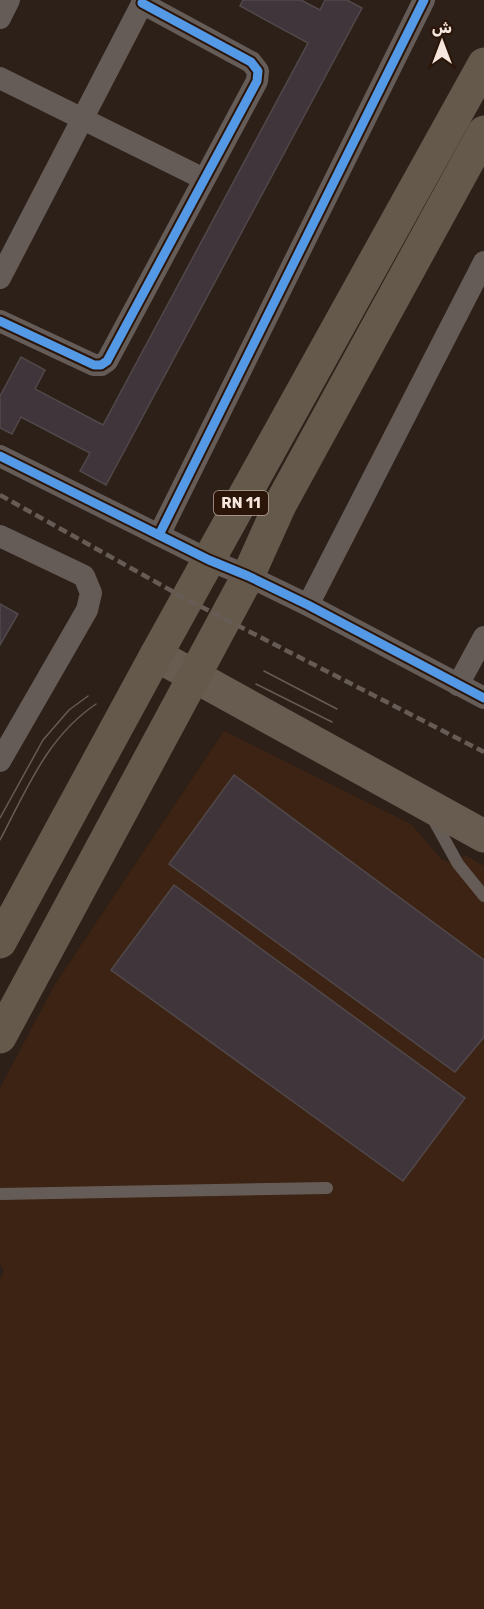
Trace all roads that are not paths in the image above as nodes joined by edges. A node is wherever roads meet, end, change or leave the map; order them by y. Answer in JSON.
{"nodes":[{"id":1,"x":9,"y":0,"type":"edge"},
{"id":2,"x":424,"y":0,"type":"edge"},
{"id":3,"x":143,"y":2,"type":"edge"},
{"id":4,"x":0,"y":18,"type":"edge"},
{"id":5,"x":484,"y":64,"type":"edge"},
{"id":6,"x":0,"y":78,"type":"edge"},
{"id":7,"x":81,"y":119,"type":"junction"},
{"id":8,"x":484,"y":132,"type":"edge"},
{"id":9,"x":204,"y":179,"type":"junction"},
{"id":10,"x":484,"y":262,"type":"edge"},
{"id":11,"x":0,"y":278,"type":"edge"},
{"id":12,"x":0,"y":321,"type":"edge"},
{"id":13,"x":0,"y":456,"type":"edge"},
{"id":14,"x":159,"y":535,"type":"junction"},
{"id":15,"x":0,"y":536,"type":"edge"},
{"id":16,"x":209,"y":560,"type":"junction"},
{"id":17,"x":248,"y":576,"type":"junction"},
{"id":18,"x":308,"y":605,"type":"junction"},
{"id":19,"x":484,"y":637,"type":"edge"},
{"id":20,"x":156,"y":655,"type":"junction"},
{"id":21,"x":194,"y":677,"type":"junction"},
{"id":22,"x":458,"y":685,"type":"junction"},
{"id":23,"x":484,"y":698,"type":"edge"},
{"id":24,"x":0,"y":761,"type":"edge"},
{"id":25,"x":424,"y":802,"type":"junction"},
{"id":26,"x":484,"y":836,"type":"edge"},
{"id":27,"x":484,"y":896,"type":"edge"},
{"id":28,"x":0,"y":942,"type":"edge"},
{"id":29,"x":0,"y":1037,"type":"edge"},
{"id":30,"x":327,"y":1188,"type":"dead end"},
{"id":31,"x":0,"y":1194,"type":"edge"}],
"edges":[{"from":1,"to":4,"type":"street"},
{"from":2,"to":14,"type":"street"},
{"from":3,"to":7,"type":"street"},
{"from":3,"to":9,"type":"street"},
{"from":5,"to":16,"type":"highway","number":"RN 11"},
{"from":6,"to":7,"type":"street"},
{"from":7,"to":9,"type":"street"},
{"from":7,"to":11,"type":"street"},
{"from":8,"to":17,"type":"highway","number":"RN 11"},
{"from":9,"to":12,"type":"street"},
{"from":10,"to":18,"type":"street"},
{"from":13,"to":14,"type":"street"},
{"from":14,"to":16,"type":"street"},
{"from":15,"to":24,"type":"street"},
{"from":16,"to":17,"type":"street"},
{"from":16,"to":20,"type":"highway","number":"RN 11"},
{"from":17,"to":18,"type":"street"},
{"from":17,"to":21,"type":"highway","number":"RN 11"},
{"from":18,"to":22,"type":"street"},
{"from":19,"to":22,"type":"street"},
{"from":20,"to":21,"type":"main road"},
{"from":20,"to":28,"type":"highway","number":"RN 11"},
{"from":21,"to":25,"type":"main road"},
{"from":21,"to":29,"type":"highway","number":"RN 11"},
{"from":22,"to":23,"type":"street"},
{"from":25,"to":26,"type":"main road"},
{"from":25,"to":27,"type":"lane"},
{"from":30,"to":31,"type":"lane"}]}
